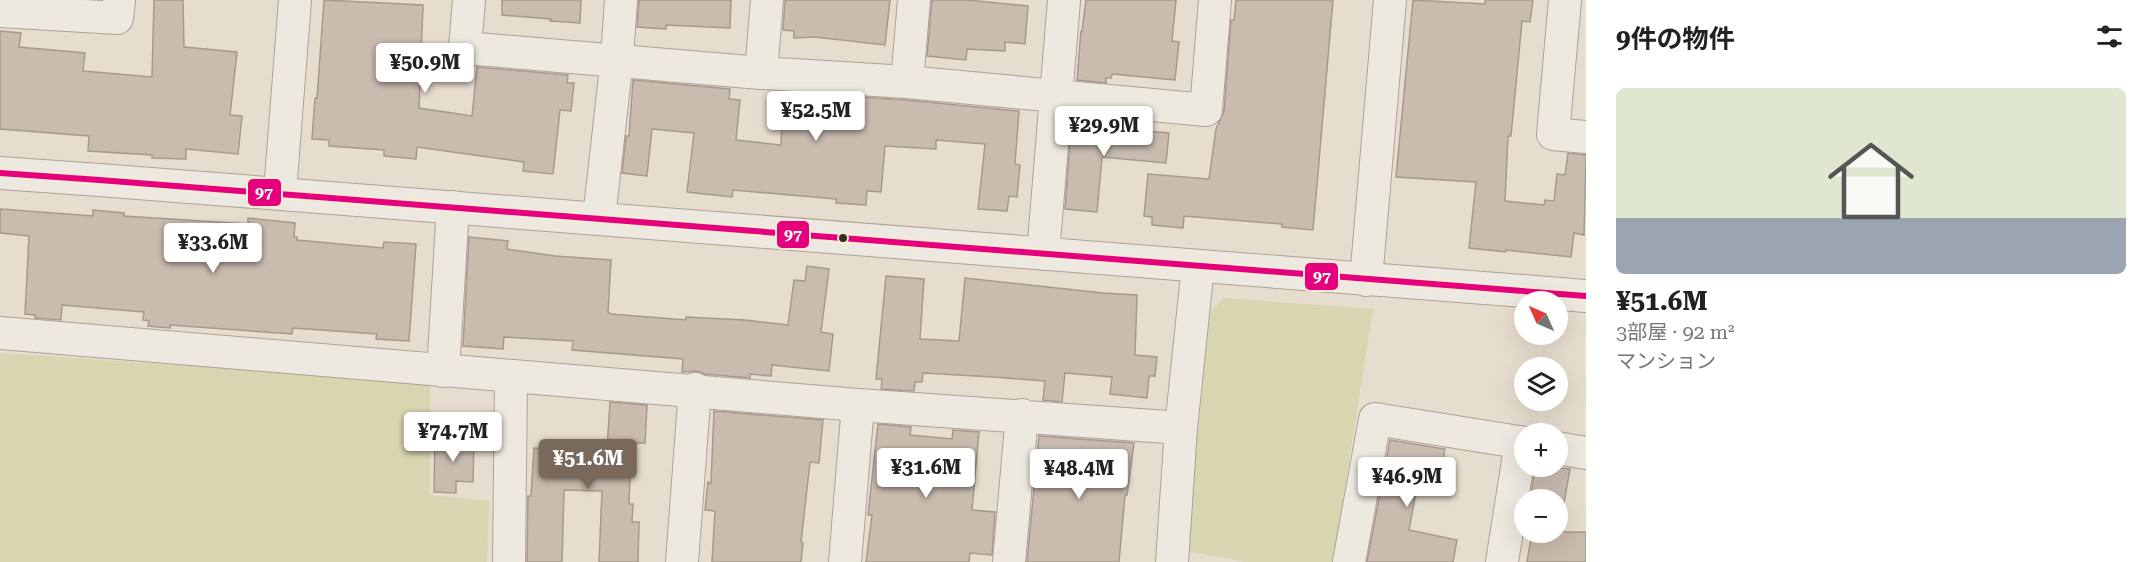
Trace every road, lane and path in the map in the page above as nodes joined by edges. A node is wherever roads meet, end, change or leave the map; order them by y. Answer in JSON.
{"nodes":[{"id":1,"x":119,"y":0,"type":"edge"},
{"id":2,"x":295,"y":0,"type":"edge"},
{"id":3,"x":469,"y":0,"type":"edge"},
{"id":4,"x":621,"y":0,"type":"edge"},
{"id":5,"x":767,"y":0,"type":"edge"},
{"id":6,"x":914,"y":0,"type":"edge"},
{"id":7,"x":1064,"y":0,"type":"edge"},
{"id":8,"x":1215,"y":0,"type":"edge"},
{"id":9,"x":1390,"y":0,"type":"edge"},
{"id":10,"x":1565,"y":0,"type":"edge"},
{"id":11,"x":0,"y":10,"type":"edge"},
{"id":12,"x":617,"y":59,"type":"junction"},
{"id":13,"x":761,"y":73,"type":"junction"},
{"id":14,"x":907,"y":82,"type":"junction"},
{"id":15,"x":1056,"y":97,"type":"junction"},
{"id":16,"x":1586,"y":137,"type":"edge"},
{"id":17,"x":0,"y":173,"type":"edge"},
{"id":18,"x":280,"y":192,"type":"junction"},
{"id":19,"x":453,"y":207,"type":"junction"},
{"id":20,"x":599,"y":218,"type":"junction"},
{"id":21,"x":1042,"y":254,"type":"junction"},
{"id":22,"x":1198,"y":266,"type":"junction"},
{"id":23,"x":1366,"y":280,"type":"junction"},
{"id":24,"x":1586,"y":296,"type":"edge"},
{"id":25,"x":0,"y":333,"type":"edge"},
{"id":26,"x":442,"y":371,"type":"junction"},
{"id":27,"x":511,"y":376,"type":"junction"},
{"id":28,"x":696,"y":389,"type":"junction"},
{"id":29,"x":858,"y":405,"type":"junction"},
{"id":30,"x":1022,"y":415,"type":"junction"},
{"id":31,"x":1181,"y":428,"type":"junction"},
{"id":32,"x":1514,"y":442,"type":"edge"},
{"id":33,"x":1568,"y":450,"type":"edge"},
{"id":34,"x":1586,"y":453,"type":"edge"},
{"id":35,"x":1516,"y":477,"type":"edge"},
{"id":36,"x":509,"y":562,"type":"edge"},
{"id":37,"x":682,"y":562,"type":"edge"},
{"id":38,"x":845,"y":562,"type":"edge"},
{"id":39,"x":1009,"y":562,"type":"edge"},
{"id":40,"x":1172,"y":562,"type":"edge"},
{"id":41,"x":1349,"y":562,"type":"edge"},
{"id":42,"x":1502,"y":562,"type":"edge"}],
"edges":[{"from":1,"to":11,"type":"street"},
{"from":2,"to":18,"type":"street"},
{"from":3,"to":12,"type":"street"},
{"from":4,"to":12,"type":"street"},
{"from":5,"to":13,"type":"street"},
{"from":6,"to":14,"type":"street"},
{"from":7,"to":15,"type":"street"},
{"from":8,"to":15,"type":"street"},
{"from":9,"to":23,"type":"street"},
{"from":10,"to":16,"type":"street"},
{"from":12,"to":13,"type":"street"},
{"from":12,"to":20,"type":"street"},
{"from":13,"to":14,"type":"street"},
{"from":14,"to":15,"type":"street"},
{"from":15,"to":21,"type":"street"},
{"from":17,"to":18,"type":"street"},
{"from":18,"to":19,"type":"street"},
{"from":19,"to":20,"type":"street"},
{"from":19,"to":26,"type":"street"},
{"from":20,"to":21,"type":"street"},
{"from":21,"to":22,"type":"street"},
{"from":22,"to":23,"type":"street"},
{"from":22,"to":31,"type":"street"},
{"from":23,"to":24,"type":"street"},
{"from":25,"to":26,"type":"street"},
{"from":26,"to":27,"type":"street"},
{"from":27,"to":28,"type":"street"},
{"from":27,"to":36,"type":"street"},
{"from":28,"to":29,"type":"street"},
{"from":28,"to":37,"type":"street"},
{"from":29,"to":30,"type":"street"},
{"from":29,"to":38,"type":"street"},
{"from":30,"to":31,"type":"street"},
{"from":30,"to":39,"type":"street"},
{"from":31,"to":40,"type":"street"},
{"from":32,"to":41,"type":"street"},
{"from":33,"to":34,"type":"street"},
{"from":35,"to":42,"type":"street"}]}
